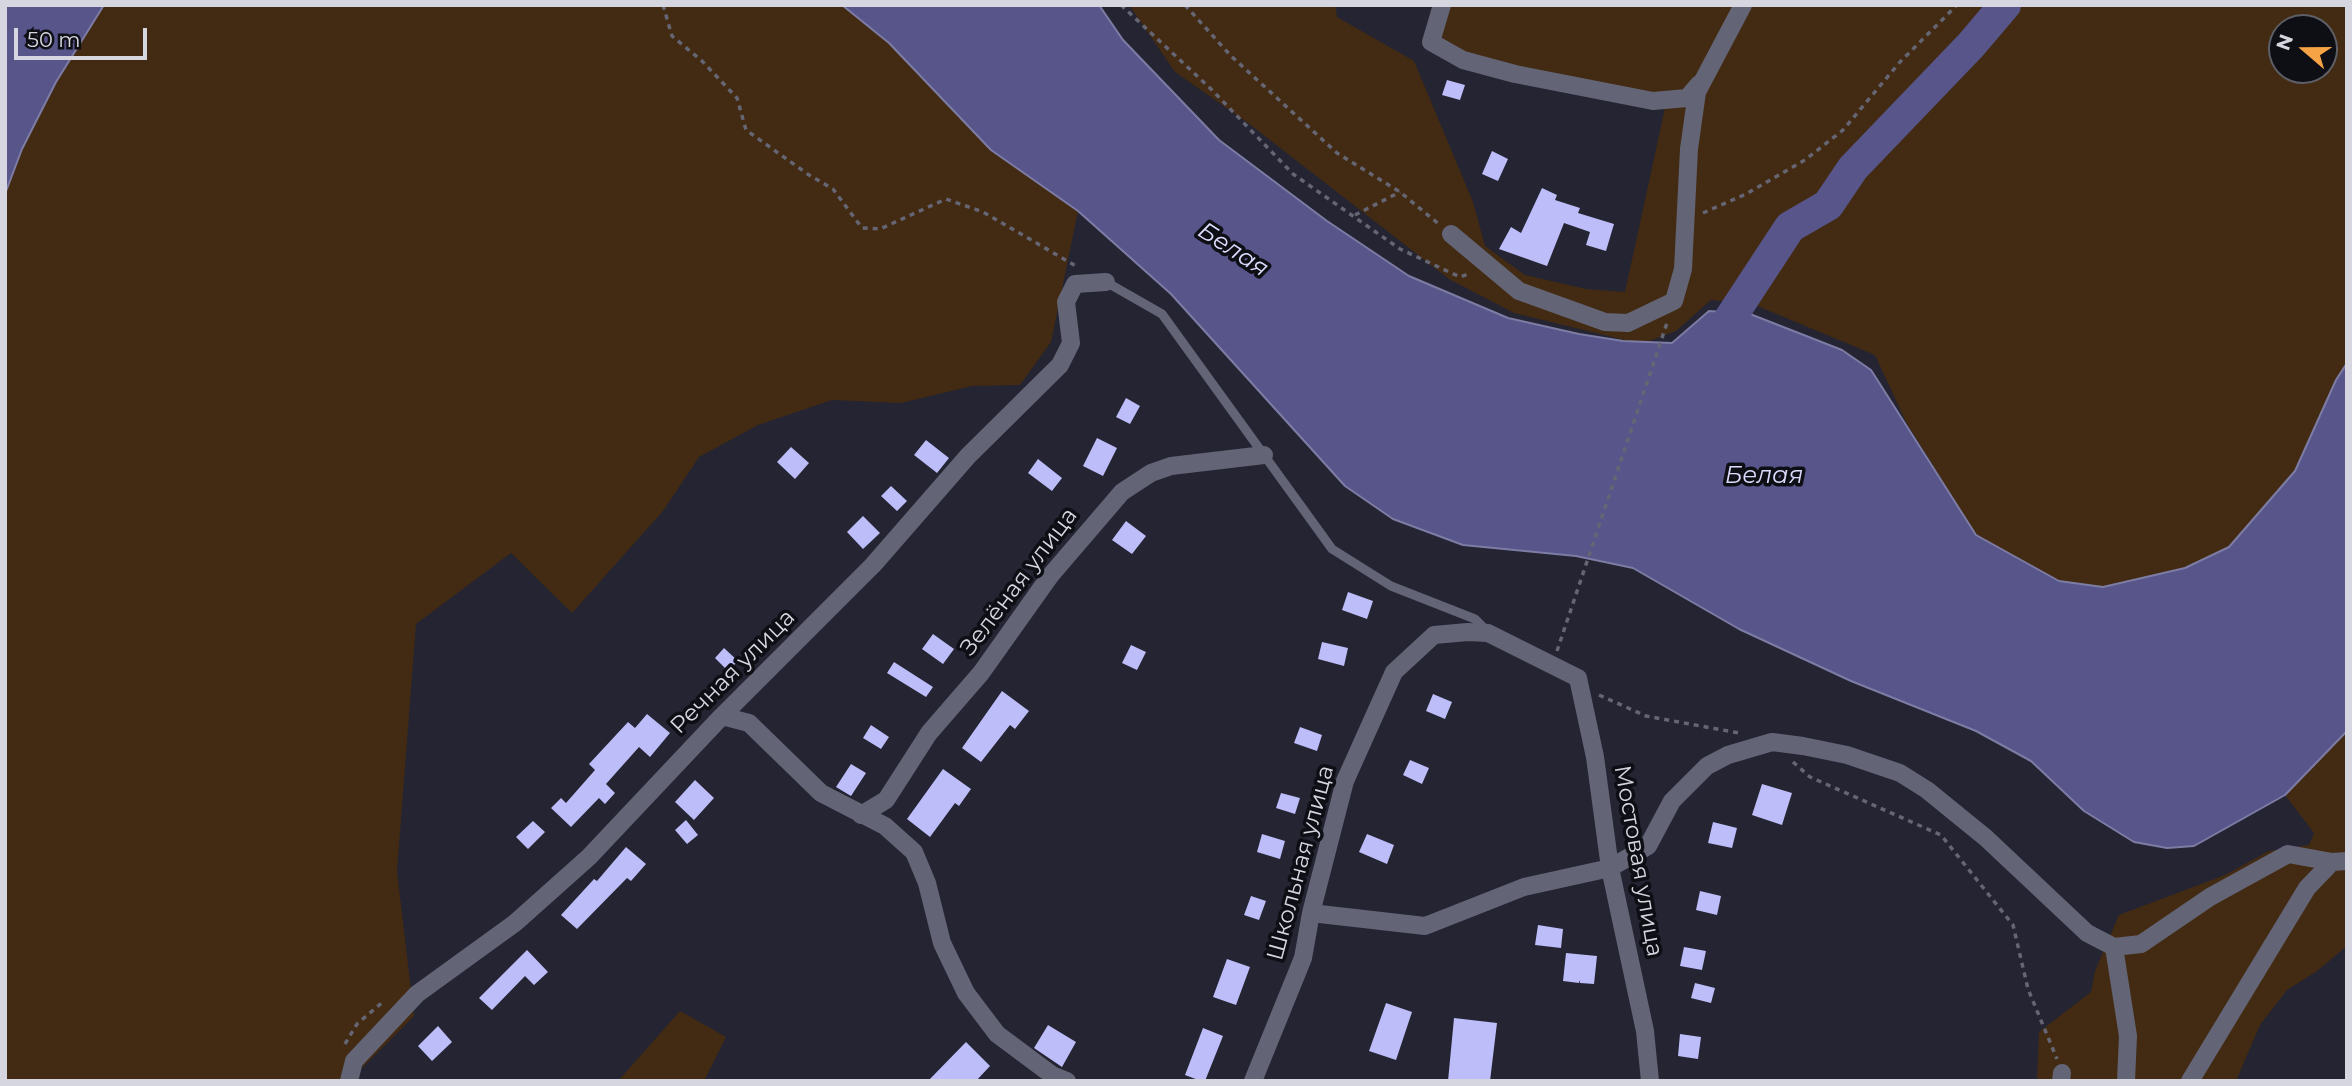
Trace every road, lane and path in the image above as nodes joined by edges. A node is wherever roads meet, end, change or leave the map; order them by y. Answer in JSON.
{"nodes":[{"id":1,"x":663,"y":5,"type":"edge"},
{"id":2,"x":1121,"y":5,"type":"edge"},
{"id":3,"x":1185,"y":5,"type":"edge"},
{"id":4,"x":1442,"y":5,"type":"edge"},
{"id":5,"x":1743,"y":5,"type":"edge"},
{"id":6,"x":1958,"y":5,"type":"edge"},
{"id":7,"x":1706,"y":75,"type":"junction"},
{"id":8,"x":1400,"y":192,"type":"junction"},
{"id":9,"x":1354,"y":215,"type":"junction"},
{"id":10,"x":1684,"y":218,"type":"junction"},
{"id":11,"x":1451,"y":234,"type":"joint"},
{"id":12,"x":1486,"y":264,"type":"junction"},
{"id":13,"x":1106,"y":282,"type":"junction"},
{"id":14,"x":1674,"y":301,"type":"junction"},
{"id":15,"x":1264,"y":455,"type":"junction"},
{"id":16,"x":1488,"y":633,"type":"junction"},
{"id":17,"x":1553,"y":665,"type":"junction"},
{"id":18,"x":1578,"y":678,"type":"junction"},
{"id":19,"x":722,"y":716,"type":"junction"},
{"id":20,"x":1772,"y":742,"type":"junction"},
{"id":21,"x":861,"y":815,"type":"junction"},
{"id":22,"x":2339,"y":862,"type":"edge"},
{"id":23,"x":1610,"y":868,"type":"junction"},
{"id":24,"x":1311,"y":912,"type":"junction"},
{"id":25,"x":2114,"y":947,"type":"junction"},
{"id":26,"x":2061,"y":1077,"type":"edge"},
{"id":27,"x":1052,"y":1079,"type":"edge"},
{"id":28,"x":349,"y":1081,"type":"edge"},
{"id":29,"x":1253,"y":1081,"type":"edge"},
{"id":30,"x":1650,"y":1081,"type":"edge"},
{"id":31,"x":2126,"y":1081,"type":"edge"},
{"id":32,"x":2190,"y":1081,"type":"edge"}],
"edges":[{"from":1,"to":13,"type":"path"},
{"from":2,"to":9,"type":"path"},
{"from":3,"to":8,"type":"path"},
{"from":4,"to":7,"type":"street"},
{"from":5,"to":7,"type":"street"},
{"from":6,"to":10,"type":"path"},
{"from":7,"to":10,"type":"street"},
{"from":8,"to":9,"type":"path"},
{"from":8,"to":11,"type":"path"},
{"from":9,"to":12,"type":"path"},
{"from":10,"to":14,"type":"street"},
{"from":11,"to":12,"type":"street"},
{"from":12,"to":14,"type":"street"},
{"from":13,"to":15,"type":"lane"},
{"from":13,"to":19,"type":"street","name":"Речная улица"},
{"from":14,"to":17,"type":"path"},
{"from":15,"to":16,"type":"lane"},
{"from":15,"to":21,"type":"street","name":"Зелёная улица"},
{"from":16,"to":17,"type":"street"},
{"from":16,"to":24,"type":"street","name":"Школьная улица"},
{"from":17,"to":18,"type":"street"},
{"from":18,"to":20,"type":"path"},
{"from":18,"to":23,"type":"street","name":"Мостовая улица"},
{"from":19,"to":21,"type":"street"},
{"from":19,"to":28,"type":"street","name":"Речная улица"},
{"from":20,"to":23,"type":"street"},
{"from":20,"to":25,"type":"street"},
{"from":20,"to":26,"type":"path"},
{"from":21,"to":27,"type":"street"},
{"from":22,"to":25,"type":"street"},
{"from":22,"to":32,"type":"street"},
{"from":23,"to":24,"type":"street"},
{"from":23,"to":30,"type":"street","name":"Мостовая улица"},
{"from":24,"to":29,"type":"street","name":"Школьная улица"},
{"from":25,"to":31,"type":"street"}]}
